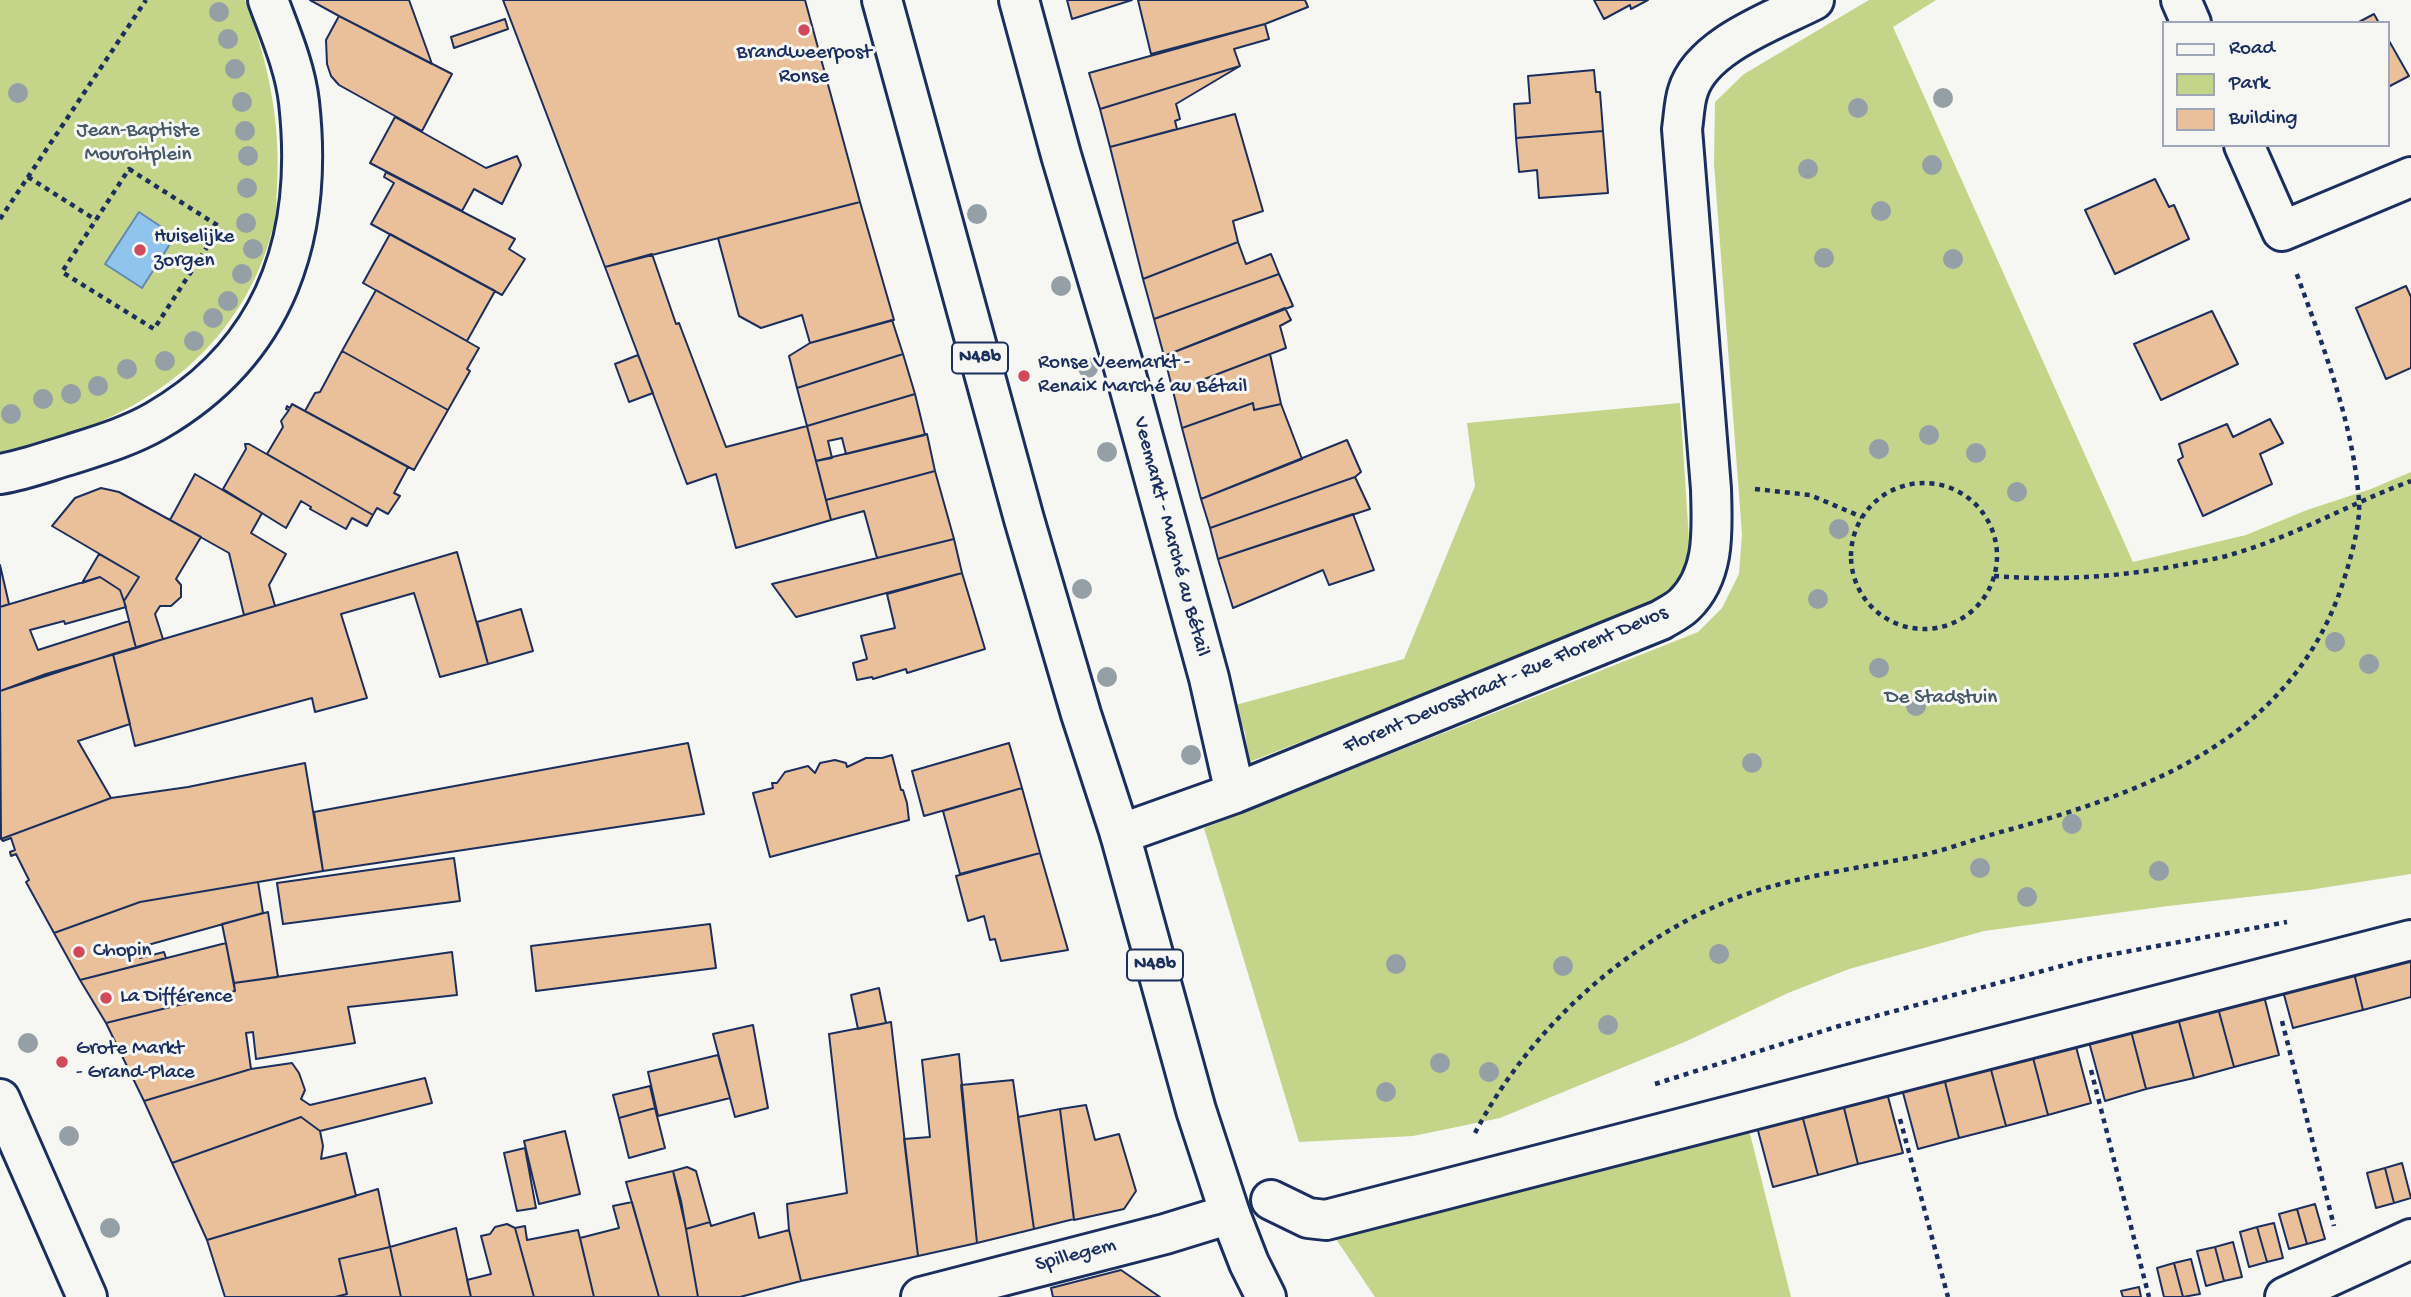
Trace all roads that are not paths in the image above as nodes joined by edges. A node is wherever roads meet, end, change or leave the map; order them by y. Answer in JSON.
{"nodes":[{"id":1,"x":268,"y":0,"type":"edge"},
{"id":2,"x":882,"y":0,"type":"edge"},
{"id":3,"x":1019,"y":0,"type":"edge"},
{"id":4,"x":1814,"y":0,"type":"edge"},
{"id":5,"x":2181,"y":0,"type":"edge"},
{"id":6,"x":2190,"y":21,"type":"edge"},
{"id":7,"x":2245,"y":147,"type":"edge"},
{"id":8,"x":2411,"y":177,"type":"edge"},
{"id":9,"x":0,"y":474,"type":"edge"},
{"id":10,"x":1235,"y":793,"type":"junction"},
{"id":11,"x":1121,"y":834,"type":"junction"},
{"id":12,"x":2411,"y":940,"type":"edge"},
{"id":13,"x":0,"y":1099,"type":"edge"},
{"id":14,"x":1271,"y":1200,"type":"dead end"},
{"id":15,"x":1230,"y":1214,"type":"junction"},
{"id":16,"x":2411,"y":1239,"type":"edge"},
{"id":17,"x":88,"y":1297,"type":"edge"},
{"id":18,"x":921,"y":1297,"type":"edge"},
{"id":19,"x":1266,"y":1297,"type":"edge"},
{"id":20,"x":2285,"y":1297,"type":"edge"}],
"edges":[{"from":1,"to":9,"type":"street"},
{"from":2,"to":11,"type":"street","number":"N48b"},
{"from":3,"to":10,"type":"street","name":"Veemarkt - Marché au Bétail"},
{"from":4,"to":10,"type":"street","name":"Florent Devosstraat - Rue Florent Devos"},
{"from":5,"to":6,"type":"street"},
{"from":7,"to":8,"type":"street"},
{"from":10,"to":11,"type":"street","name":"Florent Devosstraat - Rue Florent Devos"},
{"from":11,"to":15,"type":"street","number":"N48b"},
{"from":12,"to":14,"type":"street"},
{"from":13,"to":17,"type":"street"},
{"from":15,"to":18,"type":"street","name":"Spillegem"},
{"from":15,"to":19,"type":"street"},
{"from":16,"to":20,"type":"street"}]}
